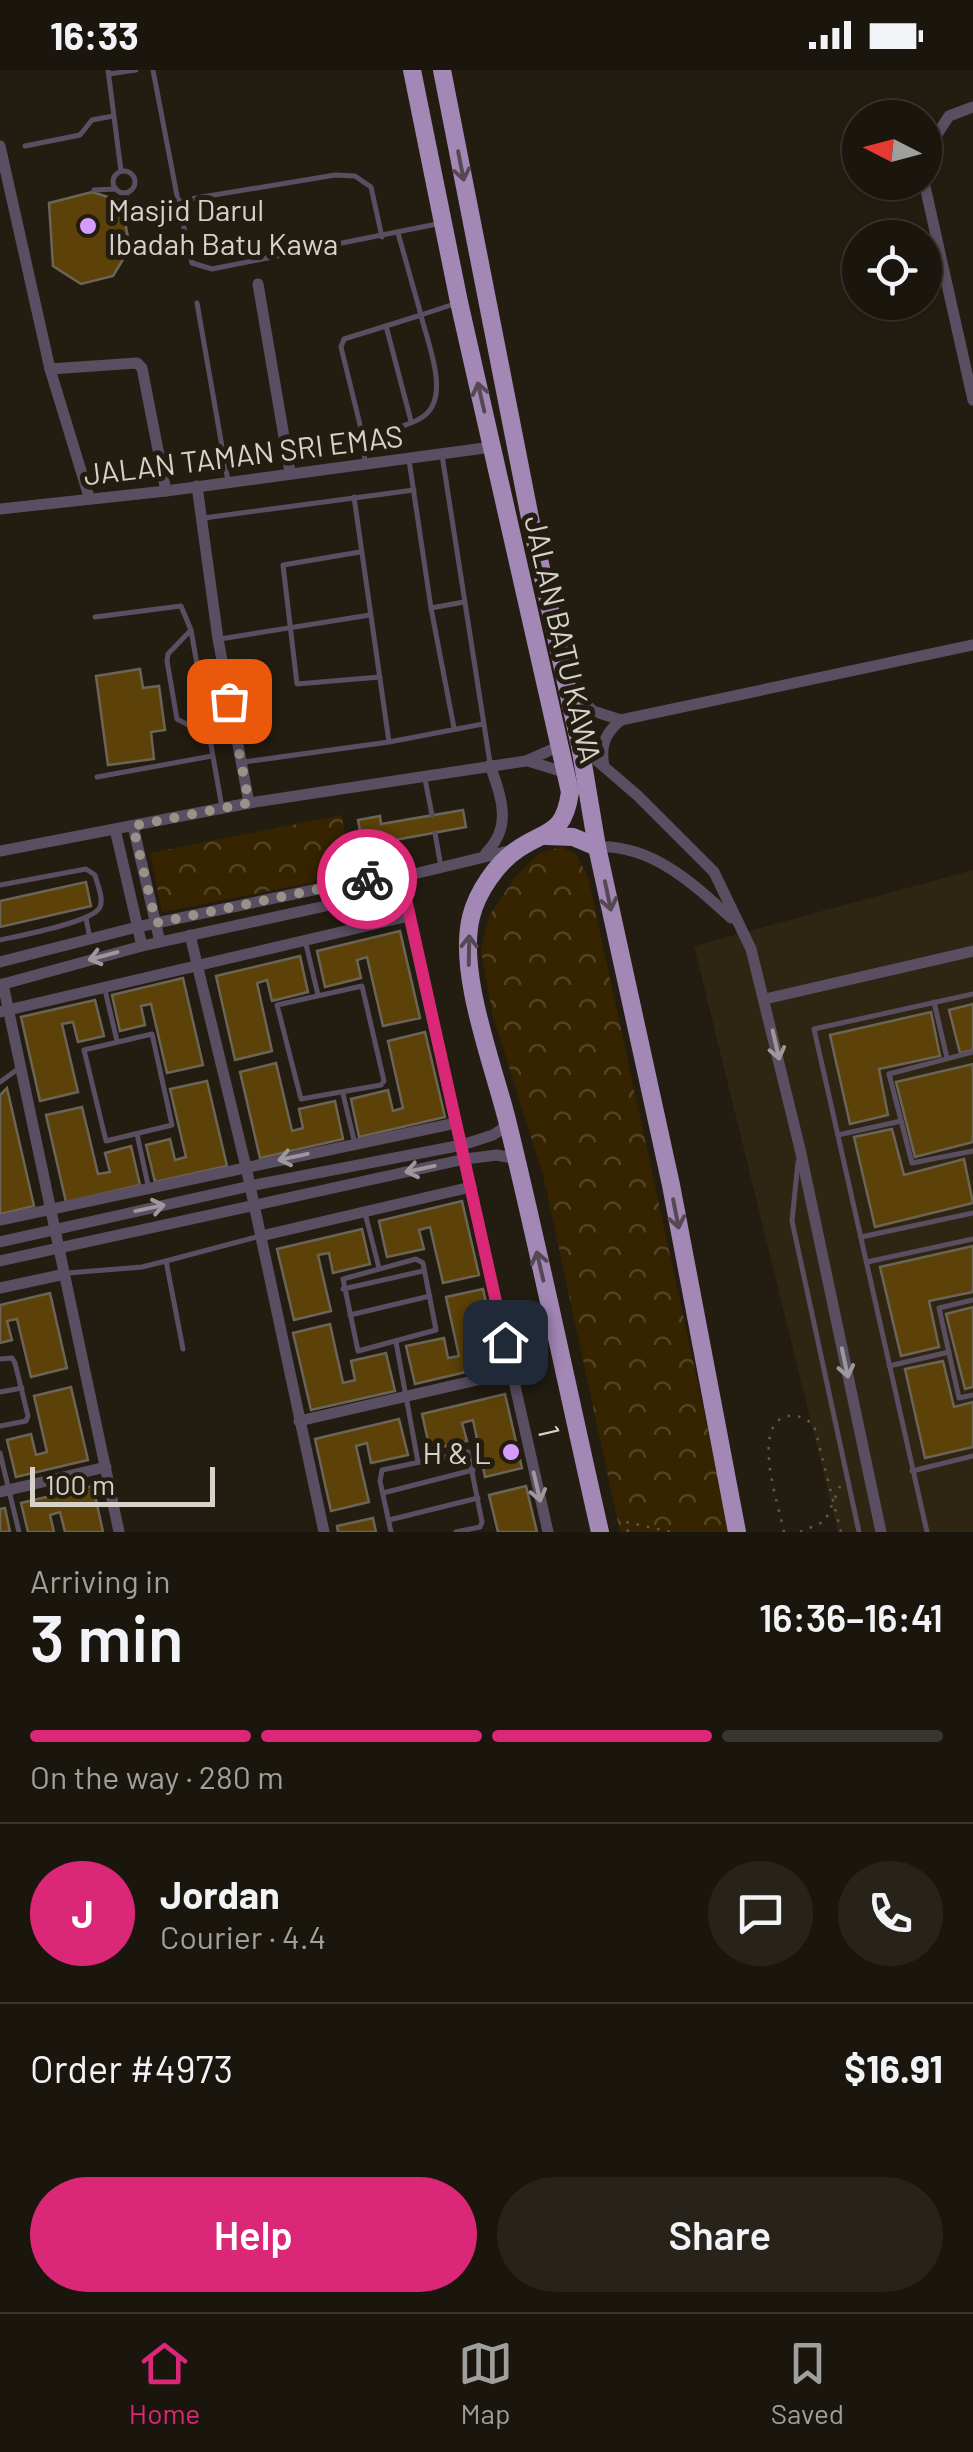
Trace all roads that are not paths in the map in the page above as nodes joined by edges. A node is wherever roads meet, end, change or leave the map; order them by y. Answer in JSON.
{"nodes":[{"id":1,"x":136,"y":70,"type":"edge"},
{"id":2,"x":153,"y":70,"type":"edge"},
{"id":3,"x":412,"y":70,"type":"edge"},
{"id":4,"x":442,"y":70,"type":"edge"},
{"id":5,"x":108,"y":72,"type":"edge"},
{"id":6,"x":973,"y":107,"type":"edge"},
{"id":7,"x":114,"y":116,"type":"junction"},
{"id":8,"x":942,"y":127,"type":"edge"},
{"id":9,"x":0,"y":146,"type":"edge"},
{"id":10,"x":25,"y":146,"type":"dead end"},
{"id":11,"x":121,"y":171,"type":"junction"},
{"id":12,"x":94,"y":190,"type":"dead end"},
{"id":13,"x":116,"y":190,"type":"junction"},
{"id":14,"x":126,"y":192,"type":"junction"},
{"id":15,"x":928,"y":200,"type":"edge"},
{"id":16,"x":178,"y":201,"type":"junction"},
{"id":17,"x":131,"y":222,"type":"dead end"},
{"id":18,"x":445,"y":222,"type":"junction"},
{"id":19,"x":398,"y":233,"type":"junction"},
{"id":20,"x":382,"y":236,"type":"junction"},
{"id":21,"x":258,"y":284,"type":"dead end"},
{"id":22,"x":460,"y":302,"type":"junction"},
{"id":23,"x":197,"y":303,"type":"dead end"},
{"id":24,"x":421,"y":316,"type":"junction"},
{"id":25,"x":386,"y":326,"type":"junction"},
{"id":26,"x":50,"y":370,"type":"junction"},
{"id":27,"x":973,"y":400,"type":"edge"},
{"id":28,"x":411,"y":421,"type":"junction"},
{"id":29,"x":362,"y":437,"type":"junction"},
{"id":30,"x":492,"y":446,"type":"junction"},
{"id":31,"x":442,"y":455,"type":"junction"},
{"id":32,"x":408,"y":458,"type":"junction"},
{"id":33,"x":365,"y":464,"type":"junction"},
{"id":34,"x":290,"y":472,"type":"junction"},
{"id":35,"x":228,"y":481,"type":"junction"},
{"id":36,"x":196,"y":486,"type":"junction"},
{"id":37,"x":166,"y":490,"type":"junction"},
{"id":38,"x":414,"y":490,"type":"junction"},
{"id":39,"x":89,"y":497,"type":"junction"},
{"id":40,"x":354,"y":497,"type":"junction"},
{"id":41,"x":0,"y":508,"type":"edge"},
{"id":42,"x":201,"y":518,"type":"junction"},
{"id":43,"x":360,"y":552,"type":"junction"},
{"id":44,"x":464,"y":602,"type":"junction"},
{"id":45,"x":431,"y":608,"type":"junction"},
{"id":46,"x":370,"y":615,"type":"junction"},
{"id":47,"x":96,"y":618,"type":"dead end"},
{"id":48,"x":290,"y":629,"type":"junction"},
{"id":49,"x":191,"y":630,"type":"junction"},
{"id":50,"x":218,"y":640,"type":"junction"},
{"id":51,"x":973,"y":645,"type":"edge"},
{"id":52,"x":380,"y":677,"type":"junction"},
{"id":53,"x":567,"y":686,"type":"junction"},
{"id":54,"x":621,"y":720,"type":"junction"},
{"id":55,"x":483,"y":724,"type":"junction"},
{"id":56,"x":454,"y":728,"type":"junction"},
{"id":57,"x":209,"y":736,"type":"junction"},
{"id":58,"x":389,"y":742,"type":"junction"},
{"id":59,"x":571,"y":746,"type":"junction"},
{"id":60,"x":212,"y":756,"type":"junction"},
{"id":61,"x":526,"y":760,"type":"junction"},
{"id":62,"x":240,"y":763,"type":"junction"},
{"id":63,"x":490,"y":765,"type":"junction"},
{"id":64,"x":604,"y":766,"type":"junction"},
{"id":65,"x":566,"y":773,"type":"junction"},
{"id":66,"x":424,"y":775,"type":"junction"},
{"id":67,"x":97,"y":778,"type":"dead end"},
{"id":68,"x":249,"y":803,"type":"junction"},
{"id":69,"x":222,"y":808,"type":"junction"},
{"id":70,"x":432,"y":815,"type":"dead end"},
{"id":71,"x":133,"y":826,"type":"junction"},
{"id":72,"x":115,"y":829,"type":"junction"},
{"id":73,"x":435,"y":833,"type":"dead end"},
{"id":74,"x":546,"y":836,"type":"junction"},
{"id":75,"x":597,"y":847,"type":"junction"},
{"id":76,"x":517,"y":849,"type":"junction"},
{"id":77,"x":0,"y":851,"type":"edge"},
{"id":78,"x":484,"y":855,"type":"junction"},
{"id":79,"x":441,"y":866,"type":"junction"},
{"id":80,"x":400,"y":872,"type":"junction"},
{"id":81,"x":414,"y":874,"type":"junction"},
{"id":82,"x":0,"y":886,"type":"edge"},
{"id":83,"x":404,"y":889,"type":"junction"},
{"id":84,"x":410,"y":916,"type":"junction"},
{"id":85,"x":86,"y":918,"type":"junction"},
{"id":86,"x":735,"y":920,"type":"junction"},
{"id":87,"x":156,"y":923,"type":"junction"},
{"id":88,"x":137,"y":927,"type":"junction"},
{"id":89,"x":190,"y":936,"type":"junction"},
{"id":90,"x":90,"y":939,"type":"junction"},
{"id":91,"x":0,"y":940,"type":"edge"},
{"id":92,"x":305,"y":940,"type":"junction"},
{"id":93,"x":160,"y":942,"type":"junction"},
{"id":94,"x":142,"y":946,"type":"junction"},
{"id":95,"x":973,"y":950,"type":"edge"},
{"id":96,"x":0,"y":962,"type":"edge"},
{"id":97,"x":198,"y":964,"type":"junction"},
{"id":98,"x":2,"y":984,"type":"edge"},
{"id":99,"x":104,"y":986,"type":"junction"},
{"id":100,"x":973,"y":994,"type":"edge"},
{"id":101,"x":318,"y":996,"type":"junction"},
{"id":102,"x":765,"y":999,"type":"junction"},
{"id":103,"x":934,"y":1002,"type":"junction"},
{"id":104,"x":4,"y":1010,"type":"edge"},
{"id":105,"x":117,"y":1041,"type":"junction"},
{"id":106,"x":973,"y":1052,"type":"edge"},
{"id":107,"x":947,"y":1059,"type":"junction"},
{"id":108,"x":21,"y":1068,"type":"junction"},
{"id":109,"x":0,"y":1082,"type":"edge"},
{"id":110,"x":343,"y":1094,"type":"junction"},
{"id":111,"x":901,"y":1121,"type":"junction"},
{"id":112,"x":456,"y":1122,"type":"junction"},
{"id":113,"x":508,"y":1125,"type":"junction"},
{"id":114,"x":137,"y":1134,"type":"junction"},
{"id":115,"x":838,"y":1135,"type":"junction"},
{"id":116,"x":355,"y":1144,"type":"junction"},
{"id":117,"x":462,"y":1145,"type":"junction"},
{"id":118,"x":800,"y":1149,"type":"junction"},
{"id":119,"x":973,"y":1151,"type":"edge"},
{"id":120,"x":464,"y":1159,"type":"junction"},
{"id":121,"x":516,"y":1159,"type":"junction"},
{"id":122,"x":246,"y":1167,"type":"junction"},
{"id":123,"x":250,"y":1186,"type":"junction"},
{"id":124,"x":471,"y":1187,"type":"junction"},
{"id":125,"x":149,"y":1188,"type":"junction"},
{"id":126,"x":254,"y":1205,"type":"junction"},
{"id":127,"x":51,"y":1209,"type":"junction"},
{"id":128,"x":365,"y":1211,"type":"junction"},
{"id":129,"x":973,"y":1213,"type":"edge"},
{"id":130,"x":0,"y":1220,"type":"edge"},
{"id":131,"x":55,"y":1229,"type":"junction"},
{"id":132,"x":261,"y":1236,"type":"junction"},
{"id":133,"x":861,"y":1237,"type":"junction"},
{"id":134,"x":973,"y":1239,"type":"edge"},
{"id":135,"x":0,"y":1242,"type":"edge"},
{"id":136,"x":59,"y":1248,"type":"junction"},
{"id":137,"x":0,"y":1261,"type":"edge"},
{"id":138,"x":166,"y":1262,"type":"junction"},
{"id":139,"x":866,"y":1262,"type":"junction"},
{"id":140,"x":380,"y":1268,"type":"junction"},
{"id":141,"x":424,"y":1271,"type":"junction"},
{"id":142,"x":64,"y":1274,"type":"junction"},
{"id":143,"x":0,"y":1288,"type":"edge"},
{"id":144,"x":343,"y":1289,"type":"junction"},
{"id":145,"x":430,"y":1296,"type":"junction"},
{"id":146,"x":973,"y":1300,"type":"edge"},
{"id":147,"x":349,"y":1315,"type":"junction"},
{"id":148,"x":396,"y":1341,"type":"junction"},
{"id":149,"x":183,"y":1349,"type":"dead end"},
{"id":150,"x":948,"y":1352,"type":"junction"},
{"id":151,"x":0,"y":1359,"type":"edge"},
{"id":152,"x":889,"y":1366,"type":"junction"},
{"id":153,"x":512,"y":1372,"type":"junction"},
{"id":154,"x":22,"y":1388,"type":"junction"},
{"id":155,"x":0,"y":1392,"type":"edge"},
{"id":156,"x":973,"y":1395,"type":"edge"},
{"id":157,"x":406,"y":1396,"type":"junction"},
{"id":158,"x":300,"y":1421,"type":"junction"},
{"id":159,"x":0,"y":1426,"type":"edge"},
{"id":160,"x":0,"y":1453,"type":"edge"},
{"id":161,"x":973,"y":1456,"type":"edge"},
{"id":162,"x":418,"y":1462,"type":"junction"},
{"id":163,"x":106,"y":1467,"type":"junction"},
{"id":164,"x":474,"y":1470,"type":"junction"},
{"id":165,"x":912,"y":1472,"type":"junction"},
{"id":166,"x":4,"y":1490,"type":"edge"},
{"id":167,"x":383,"y":1493,"type":"junction"},
{"id":168,"x":479,"y":1498,"type":"junction"},
{"id":169,"x":388,"y":1520,"type":"junction"},
{"id":170,"x":19,"y":1532,"type":"edge"},
{"id":171,"x":120,"y":1532,"type":"edge"},
{"id":172,"x":324,"y":1532,"type":"edge"},
{"id":173,"x":391,"y":1532,"type":"edge"},
{"id":174,"x":456,"y":1532,"type":"edge"},
{"id":175,"x":548,"y":1532,"type":"edge"},
{"id":176,"x":600,"y":1532,"type":"edge"},
{"id":177,"x":737,"y":1532,"type":"edge"},
{"id":178,"x":859,"y":1532,"type":"edge"},
{"id":179,"x":882,"y":1532,"type":"edge"},
{"id":180,"x":927,"y":1532,"type":"edge"}],
"edges":[{"from":1,"to":5,"type":"lane"},
{"from":2,"to":16,"type":"lane"},
{"from":3,"to":18,"type":"highway","name":"JALAN BATU KAWA"},
{"from":4,"to":53,"type":"highway","name":"JALAN BATU KAWA","one_way":true},
{"from":5,"to":7,"type":"lane"},
{"from":6,"to":8,"type":"street"},
{"from":7,"to":10,"type":"lane"},
{"from":7,"to":11,"type":"lane"},
{"from":9,"to":26,"type":"street"},
{"from":11,"to":13,"type":"lane"},
{"from":11,"to":14,"type":"lane"},
{"from":12,"to":13,"type":"lane"},
{"from":13,"to":14,"type":"lane"},
{"from":14,"to":17,"type":"lane"},
{"from":15,"to":27,"type":"street"},
{"from":16,"to":20,"type":"lane"},
{"from":16,"to":20,"type":"lane"},
{"from":18,"to":19,"type":"lane"},
{"from":18,"to":22,"type":"highway","name":"JALAN BATU KAWA"},
{"from":19,"to":20,"type":"lane"},
{"from":19,"to":24,"type":"lane"},
{"from":21,"to":34,"type":"street"},
{"from":22,"to":24,"type":"lane"},
{"from":30,"to":22,"type":"highway","name":"JALAN BATU KAWA","one_way":true},
{"from":23,"to":35,"type":"lane"},
{"from":24,"to":25,"type":"lane"},
{"from":24,"to":28,"type":"lane"},
{"from":25,"to":28,"type":"lane"},
{"from":25,"to":29,"type":"lane"},
{"from":26,"to":37,"type":"street"},
{"from":26,"to":39,"type":"street"},
{"from":28,"to":29,"type":"lane"},
{"from":29,"to":33,"type":"lane"},
{"from":30,"to":31,"type":"street","name":"JALAN TAMAN SRI EMAS"},
{"from":30,"to":59,"type":"highway","name":"JALAN BATU KAWA"},
{"from":31,"to":32,"type":"street","name":"JALAN TAMAN SRI EMAS"},
{"from":31,"to":44,"type":"lane"},
{"from":32,"to":33,"type":"street","name":"JALAN TAMAN SRI EMAS"},
{"from":32,"to":38,"type":"lane"},
{"from":33,"to":34,"type":"street","name":"JALAN TAMAN SRI EMAS"},
{"from":34,"to":35,"type":"street","name":"JALAN TAMAN SRI EMAS"},
{"from":35,"to":36,"type":"street","name":"JALAN TAMAN SRI EMAS"},
{"from":36,"to":37,"type":"street","name":"JALAN TAMAN SRI EMAS"},
{"from":36,"to":42,"type":"street"},
{"from":37,"to":39,"type":"street","name":"JALAN TAMAN SRI EMAS"},
{"from":38,"to":40,"type":"lane"},
{"from":38,"to":45,"type":"lane"},
{"from":39,"to":41,"type":"street","name":"JALAN TAMAN SRI EMAS"},
{"from":40,"to":42,"type":"lane"},
{"from":40,"to":43,"type":"lane"},
{"from":42,"to":50,"type":"street"},
{"from":43,"to":46,"type":"lane"},
{"from":43,"to":48,"type":"lane"},
{"from":44,"to":45,"type":"lane"},
{"from":44,"to":55,"type":"lane"},
{"from":45,"to":56,"type":"lane"},
{"from":46,"to":48,"type":"lane"},
{"from":46,"to":52,"type":"lane"},
{"from":47,"to":49,"type":"lane"},
{"from":48,"to":50,"type":"lane"},
{"from":48,"to":52,"type":"lane"},
{"from":49,"to":57,"type":"lane"},
{"from":49,"to":57,"type":"lane"},
{"from":50,"to":62,"type":"street"},
{"from":51,"to":54,"type":"street"},
{"from":52,"to":58,"type":"lane"},
{"from":53,"to":54,"type":"street"},
{"from":53,"to":59,"type":"highway","name":"JALAN BATU KAWA"},
{"from":54,"to":64,"type":"street"},
{"from":55,"to":56,"type":"lane"},
{"from":55,"to":63,"type":"lane"},
{"from":56,"to":58,"type":"lane"},
{"from":57,"to":60,"type":"lane"},
{"from":58,"to":62,"type":"lane"},
{"from":59,"to":61,"type":"street"},
{"from":59,"to":64,"type":"street"},
{"from":59,"to":65,"type":"highway","name":"JALAN BATU KAWA"},
{"from":59,"to":75,"type":"highway","name":"JALAN BATU KAWA"},
{"from":60,"to":67,"type":"lane"},
{"from":60,"to":69,"type":"lane"},
{"from":61,"to":63,"type":"street"},
{"from":61,"to":65,"type":"street"},
{"from":62,"to":68,"type":"street"},
{"from":63,"to":66,"type":"street"},
{"from":63,"to":78,"type":"street"},
{"from":64,"to":86,"type":"street"},
{"from":65,"to":74,"type":"highway","name":"JALAN BATU KAWA"},
{"from":66,"to":68,"type":"street"},
{"from":66,"to":70,"type":"lane"},
{"from":68,"to":69,"type":"street"},
{"from":69,"to":71,"type":"street"},
{"from":71,"to":72,"type":"street"},
{"from":71,"to":87,"type":"street"},
{"from":72,"to":77,"type":"street"},
{"from":72,"to":88,"type":"street"},
{"from":73,"to":79,"type":"lane"},
{"from":74,"to":75,"type":"highway"},
{"from":74,"to":76,"type":"highway"},
{"from":75,"to":86,"type":"street"},
{"from":75,"to":177,"type":"highway","name":"JALAN BATU KAWA","one_way":true},
{"from":76,"to":78,"type":"street"},
{"from":113,"to":76,"type":"highway","one_way":true},
{"from":78,"to":79,"type":"street"},
{"from":79,"to":81,"type":"street"},
{"from":80,"to":81,"type":"street"},
{"from":80,"to":83,"type":"street","name":"1"},
{"from":80,"to":87,"type":"street"},
{"from":81,"to":83,"type":"street"},
{"from":82,"to":85,"type":"lane"},
{"from":83,"to":84,"type":"street","name":"1"},
{"from":83,"to":89,"type":"street"},
{"from":84,"to":92,"type":"street"},
{"from":84,"to":112,"type":"street","name":"1"},
{"from":85,"to":90,"type":"lane"},
{"from":85,"to":91,"type":"lane"},
{"from":86,"to":102,"type":"street"},
{"from":87,"to":88,"type":"street"},
{"from":87,"to":93,"type":"street"},
{"from":88,"to":90,"type":"street"},
{"from":88,"to":94,"type":"street"},
{"from":89,"to":93,"type":"street"},
{"from":89,"to":97,"type":"street"},
{"from":90,"to":96,"type":"street"},
{"from":92,"to":97,"type":"street"},
{"from":92,"to":101,"type":"lane"},
{"from":93,"to":94,"type":"street"},
{"from":94,"to":98,"type":"street","one_way":true},
{"from":95,"to":102,"type":"street"},
{"from":97,"to":99,"type":"street"},
{"from":97,"to":122,"type":"street"},
{"from":98,"to":104,"type":"street"},
{"from":99,"to":104,"type":"street"},
{"from":99,"to":105,"type":"lane"},
{"from":100,"to":103,"type":"lane"},
{"from":101,"to":110,"type":"lane"},
{"from":101,"to":110,"type":"lane"},
{"from":102,"to":118,"type":"street","one_way":true},
{"from":103,"to":107,"type":"lane"},
{"from":103,"to":115,"type":"lane"},
{"from":104,"to":108,"type":"street"},
{"from":105,"to":114,"type":"lane"},
{"from":105,"to":114,"type":"lane"},
{"from":106,"to":107,"type":"lane"},
{"from":107,"to":111,"type":"lane"},
{"from":108,"to":109,"type":"lane"},
{"from":108,"to":127,"type":"street"},
{"from":110,"to":116,"type":"lane"},
{"from":111,"to":115,"type":"lane"},
{"from":111,"to":119,"type":"lane"},
{"from":112,"to":116,"type":"street"},
{"from":112,"to":117,"type":"street","name":"1"},
{"from":113,"to":117,"type":"street"},
{"from":113,"to":121,"type":"highway"},
{"from":114,"to":125,"type":"lane"},
{"from":115,"to":133,"type":"lane"},
{"from":116,"to":122,"type":"street","one_way":true},
{"from":117,"to":120,"type":"street","name":"1"},
{"from":117,"to":123,"type":"street"},
{"from":118,"to":178,"type":"lane"},
{"from":118,"to":179,"type":"street","one_way":true},
{"from":120,"to":121,"type":"street"},
{"from":120,"to":124,"type":"street","name":"1"},
{"from":120,"to":126,"type":"street","one_way":true},
{"from":176,"to":121,"type":"highway","one_way":true},
{"from":122,"to":123,"type":"street"},
{"from":122,"to":125,"type":"street"},
{"from":123,"to":126,"type":"street"},
{"from":131,"to":123,"type":"street","one_way":true},
{"from":124,"to":128,"type":"street"},
{"from":124,"to":153,"type":"street","name":"1"},
{"from":125,"to":127,"type":"street"},
{"from":126,"to":132,"type":"street"},
{"from":126,"to":136,"type":"street"},
{"from":127,"to":130,"type":"street"},
{"from":127,"to":131,"type":"street"},
{"from":128,"to":132,"type":"street"},
{"from":128,"to":140,"type":"lane"},
{"from":129,"to":133,"type":"lane"},
{"from":131,"to":135,"type":"street"},
{"from":131,"to":136,"type":"street"},
{"from":132,"to":138,"type":"lane"},
{"from":132,"to":158,"type":"street"},
{"from":133,"to":139,"type":"lane"},
{"from":134,"to":139,"type":"lane"},
{"from":136,"to":137,"type":"street"},
{"from":136,"to":142,"type":"street"},
{"from":138,"to":142,"type":"lane"},
{"from":138,"to":149,"type":"lane"},
{"from":139,"to":152,"type":"lane"},
{"from":140,"to":141,"type":"lane"},
{"from":140,"to":144,"type":"lane"},
{"from":141,"to":144,"type":"lane"},
{"from":141,"to":145,"type":"lane"},
{"from":142,"to":143,"type":"street"},
{"from":142,"to":163,"type":"street"},
{"from":144,"to":147,"type":"lane"},
{"from":145,"to":147,"type":"lane"},
{"from":145,"to":148,"type":"lane"},
{"from":146,"to":150,"type":"lane"},
{"from":147,"to":148,"type":"lane"},
{"from":148,"to":157,"type":"lane"},
{"from":150,"to":152,"type":"lane"},
{"from":150,"to":156,"type":"lane"},
{"from":151,"to":154,"type":"lane"},
{"from":152,"to":165,"type":"lane"},
{"from":153,"to":157,"type":"street"},
{"from":153,"to":175,"type":"street","name":"1","one_way":true},
{"from":154,"to":155,"type":"lane"},
{"from":154,"to":159,"type":"lane"},
{"from":157,"to":158,"type":"street"},
{"from":157,"to":162,"type":"lane"},
{"from":158,"to":172,"type":"street"},
{"from":160,"to":166,"type":"lane"},
{"from":161,"to":165,"type":"lane"},
{"from":162,"to":164,"type":"lane"},
{"from":162,"to":167,"type":"lane"},
{"from":163,"to":166,"type":"street"},
{"from":163,"to":171,"type":"street"},
{"from":164,"to":167,"type":"lane"},
{"from":164,"to":168,"type":"lane"},
{"from":165,"to":180,"type":"lane"},
{"from":166,"to":170,"type":"lane"},
{"from":167,"to":169,"type":"lane"},
{"from":168,"to":169,"type":"lane"},
{"from":168,"to":174,"type":"lane"},
{"from":169,"to":173,"type":"lane"}]}
